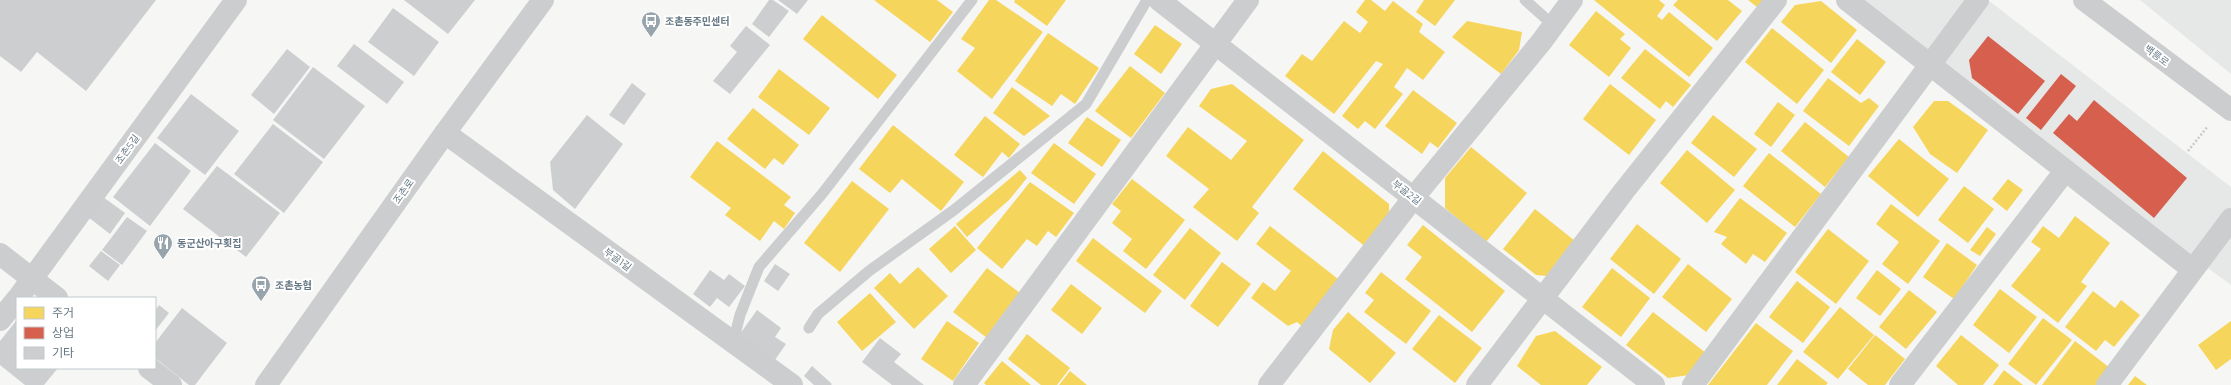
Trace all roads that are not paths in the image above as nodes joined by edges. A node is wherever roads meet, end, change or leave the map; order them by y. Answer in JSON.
{"nodes":[{"id":1,"x":236,"y":0,"type":"edge"},
{"id":2,"x":543,"y":0,"type":"edge"},
{"id":3,"x":972,"y":0,"type":"edge"},
{"id":4,"x":1147,"y":0,"type":"edge"},
{"id":5,"x":1159,"y":0,"type":"edge"},
{"id":6,"x":1248,"y":0,"type":"edge"},
{"id":7,"x":1524,"y":0,"type":"edge"},
{"id":8,"x":1572,"y":0,"type":"edge"},
{"id":9,"x":1776,"y":0,"type":"edge"},
{"id":10,"x":1847,"y":0,"type":"edge"},
{"id":11,"x":1978,"y":0,"type":"edge"},
{"id":12,"x":2084,"y":0,"type":"edge"},
{"id":13,"x":1553,"y":25,"type":"junction"},
{"id":14,"x":1215,"y":43,"type":"junction"},
{"id":15,"x":1931,"y":66,"type":"junction"},
{"id":16,"x":2231,"y":110,"type":"edge"},
{"id":17,"x":445,"y":132,"type":"junction"},
{"id":18,"x":2065,"y":171,"type":"junction"},
{"id":19,"x":1414,"y":196,"type":"junction"},
{"id":20,"x":2231,"y":219,"type":"edge"},
{"id":21,"x":0,"y":254,"type":"edge"},
{"id":22,"x":2192,"y":269,"type":"junction"},
{"id":23,"x":33,"y":280,"type":"junction"},
{"id":24,"x":18,"y":297,"type":"edge"},
{"id":25,"x":56,"y":297,"type":"edge"},
{"id":26,"x":1542,"y":298,"type":"junction"},
{"id":27,"x":16,"y":299,"type":"edge"},
{"id":28,"x":0,"y":320,"type":"edge"},
{"id":29,"x":809,"y":328,"type":"dead end"},
{"id":30,"x":733,"y":342,"type":"junction"},
{"id":31,"x":149,"y":369,"type":"edge"},
{"id":32,"x":171,"y":385,"type":"edge"},
{"id":33,"x":266,"y":385,"type":"edge"},
{"id":34,"x":792,"y":385,"type":"edge"},
{"id":35,"x":964,"y":385,"type":"edge"},
{"id":36,"x":1269,"y":385,"type":"edge"},
{"id":37,"x":1477,"y":385,"type":"edge"},
{"id":38,"x":1654,"y":385,"type":"edge"},
{"id":39,"x":1693,"y":385,"type":"edge"},
{"id":40,"x":1900,"y":385,"type":"edge"},
{"id":41,"x":2107,"y":385,"type":"edge"}],
"edges":[{"from":1,"to":23,"type":"street","name":"조촌5길"},
{"from":2,"to":17,"type":"street","name":"조촌로"},
{"from":3,"to":30,"type":"lane"},
{"from":4,"to":29,"type":"lane"},
{"from":5,"to":14,"type":"street","name":"부골2길"},
{"from":6,"to":14,"type":"street"},
{"from":7,"to":13,"type":"lane"},
{"from":8,"to":13,"type":"street"},
{"from":9,"to":26,"type":"street"},
{"from":10,"to":15,"type":"street"},
{"from":11,"to":15,"type":"street"},
{"from":12,"to":16,"type":"street","name":"백릉로"},
{"from":13,"to":19,"type":"street"},
{"from":14,"to":19,"type":"street","name":"부골2길"},
{"from":14,"to":35,"type":"street"},
{"from":15,"to":18,"type":"street"},
{"from":15,"to":39,"type":"street"},
{"from":17,"to":30,"type":"street","name":"부골1길"},
{"from":17,"to":33,"type":"street","name":"조촌로"},
{"from":18,"to":22,"type":"street"},
{"from":18,"to":40,"type":"street"},
{"from":19,"to":26,"type":"street","name":"부골2길"},
{"from":19,"to":36,"type":"street"},
{"from":20,"to":22,"type":"street"},
{"from":21,"to":23,"type":"street"},
{"from":22,"to":41,"type":"street"},
{"from":23,"to":24,"type":"street","name":"조촌5길"},
{"from":23,"to":25,"type":"street"},
{"from":26,"to":37,"type":"street"},
{"from":26,"to":38,"type":"street","name":"부골2길"},
{"from":27,"to":28,"type":"street","name":"조촌5길"},
{"from":30,"to":34,"type":"street","name":"부골1길"},
{"from":31,"to":32,"type":"street"}]}
